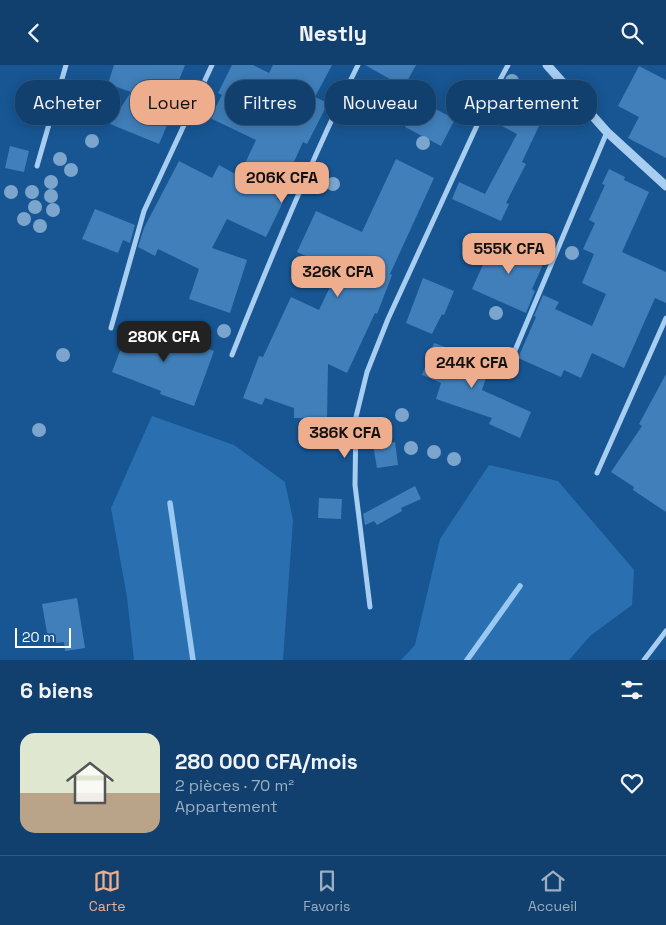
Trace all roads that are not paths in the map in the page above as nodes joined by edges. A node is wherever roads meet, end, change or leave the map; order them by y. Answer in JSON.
{"nodes":[{"id":1,"x":66,"y":65,"type":"edge"},
{"id":2,"x":212,"y":65,"type":"edge"},
{"id":3,"x":358,"y":65,"type":"edge"},
{"id":4,"x":508,"y":65,"type":"edge"},
{"id":5,"x":547,"y":65,"type":"edge"},
{"id":6,"x":607,"y":132,"type":"junction"},
{"id":7,"x":37,"y":166,"type":"dead end"},
{"id":8,"x":666,"y":187,"type":"edge"},
{"id":9,"x":666,"y":318,"type":"edge"},
{"id":10,"x":111,"y":328,"type":"dead end"},
{"id":11,"x":232,"y":355,"type":"dead end"},
{"id":12,"x":511,"y":360,"type":"dead end"},
{"id":13,"x":597,"y":473,"type":"dead end"},
{"id":14,"x":370,"y":607,"type":"dead end"},
{"id":15,"x":666,"y":631,"type":"edge"},
{"id":16,"x":644,"y":660,"type":"edge"}],
"edges":[{"from":1,"to":7,"type":"street"},
{"from":2,"to":10,"type":"street"},
{"from":3,"to":11,"type":"street"},
{"from":4,"to":14,"type":"street"},
{"from":5,"to":6,"type":"street"},
{"from":6,"to":8,"type":"street"},
{"from":6,"to":12,"type":"street"},
{"from":9,"to":13,"type":"street"},
{"from":15,"to":16,"type":"street"}]}
